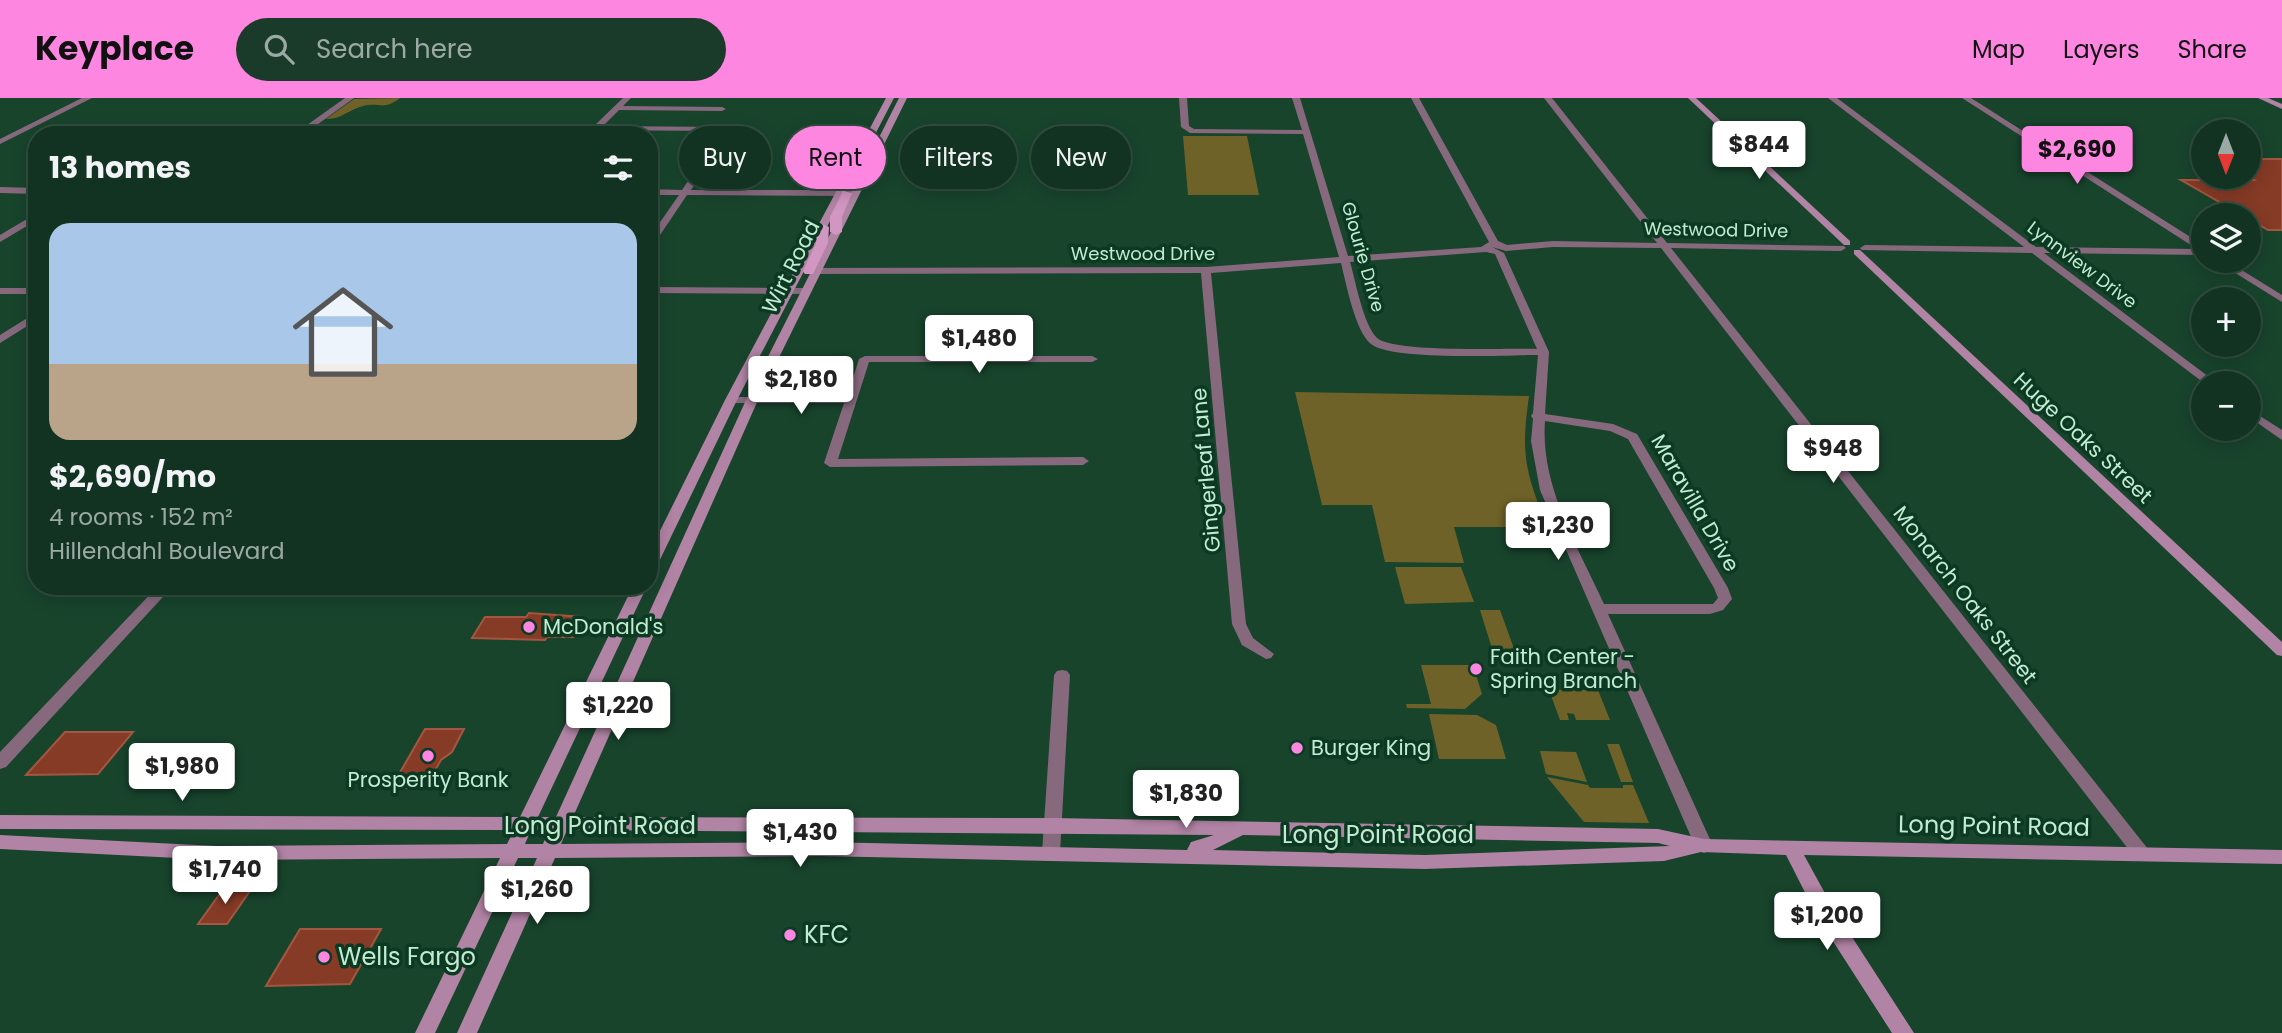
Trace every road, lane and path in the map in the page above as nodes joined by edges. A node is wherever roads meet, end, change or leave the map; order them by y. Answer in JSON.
{"nodes":[{"id":1,"x":88,"y":98,"type":"edge"},
{"id":2,"x":350,"y":98,"type":"edge"},
{"id":3,"x":627,"y":98,"type":"edge"},
{"id":4,"x":890,"y":98,"type":"edge"},
{"id":5,"x":903,"y":98,"type":"edge"},
{"id":6,"x":1183,"y":98,"type":"edge"},
{"id":7,"x":1296,"y":98,"type":"edge"},
{"id":8,"x":1415,"y":98,"type":"edge"},
{"id":9,"x":1548,"y":98,"type":"edge"},
{"id":10,"x":1692,"y":98,"type":"edge"},
{"id":11,"x":1832,"y":98,"type":"edge"},
{"id":12,"x":1966,"y":98,"type":"edge"},
{"id":13,"x":2262,"y":98,"type":"edge"},
{"id":14,"x":730,"y":99,"type":"edge"},
{"id":15,"x":2282,"y":107,"type":"edge"},
{"id":16,"x":617,"y":108,"type":"junction"},
{"id":17,"x":722,"y":109,"type":"junction"},
{"id":18,"x":32,"y":126,"type":"edge"},
{"id":19,"x":310,"y":126,"type":"edge"},
{"id":20,"x":598,"y":126,"type":"edge"},
{"id":21,"x":708,"y":126,"type":"edge"},
{"id":22,"x":28,"y":128,"type":"edge"},
{"id":23,"x":658,"y":129,"type":"edge"},
{"id":24,"x":679,"y":129,"type":"edge"},
{"id":25,"x":1306,"y":132,"type":"junction"},
{"id":26,"x":0,"y":142,"type":"edge"},
{"id":27,"x":687,"y":189,"type":"edge"},
{"id":28,"x":0,"y":190,"type":"edge"},
{"id":29,"x":28,"y":191,"type":"edge"},
{"id":30,"x":658,"y":192,"type":"edge"},
{"id":31,"x":685,"y":192,"type":"junction"},
{"id":32,"x":847,"y":193,"type":"junction"},
{"id":33,"x":28,"y":222,"type":"edge"},
{"id":34,"x":823,"y":227,"type":"joint"},
{"id":35,"x":658,"y":232,"type":"edge"},
{"id":36,"x":836,"y":232,"type":"joint"},
{"id":37,"x":0,"y":239,"type":"edge"},
{"id":38,"x":2191,"y":243,"type":"edge"},
{"id":39,"x":1663,"y":245,"type":"junction"},
{"id":40,"x":1496,"y":248,"type":"junction"},
{"id":41,"x":1853,"y":248,"type":"junction"},
{"id":42,"x":2032,"y":250,"type":"junction"},
{"id":43,"x":2191,"y":251,"type":"edge"},
{"id":44,"x":1346,"y":260,"type":"junction"},
{"id":45,"x":1206,"y":270,"type":"junction"},
{"id":46,"x":808,"y":271,"type":"junction"},
{"id":47,"x":2240,"y":273,"type":"edge"},
{"id":48,"x":658,"y":290,"type":"edge"},
{"id":49,"x":0,"y":291,"type":"edge"},
{"id":50,"x":28,"y":291,"type":"edge"},
{"id":51,"x":788,"y":291,"type":"junction"},
{"id":52,"x":805,"y":291,"type":"junction"},
{"id":53,"x":2282,"y":299,"type":"edge"},
{"id":54,"x":28,"y":321,"type":"edge"},
{"id":55,"x":0,"y":340,"type":"edge"},
{"id":56,"x":1544,"y":352,"type":"junction"},
{"id":57,"x":1092,"y":359,"type":"dead end"},
{"id":58,"x":2195,"y":371,"type":"edge"},
{"id":59,"x":731,"y":400,"type":"junction"},
{"id":60,"x":752,"y":400,"type":"junction"},
{"id":61,"x":850,"y":400,"type":"junction"},
{"id":62,"x":1537,"y":416,"type":"junction"},
{"id":63,"x":2261,"y":421,"type":"edge"},
{"id":64,"x":2282,"y":436,"type":"edge"},
{"id":65,"x":1083,"y":461,"type":"dead end"},
{"id":66,"x":658,"y":549,"type":"edge"},
{"id":67,"x":658,"y":567,"type":"edge"},
{"id":68,"x":677,"y":567,"type":"junction"},
{"id":69,"x":158,"y":595,"type":"edge"},
{"id":70,"x":636,"y":595,"type":"edge"},
{"id":71,"x":1598,"y":609,"type":"junction"},
{"id":72,"x":2282,"y":651,"type":"edge"},
{"id":73,"x":1266,"y":654,"type":"dead end"},
{"id":74,"x":1062,"y":675,"type":"dead end"},
{"id":75,"x":0,"y":763,"type":"edge"},
{"id":76,"x":0,"y":822,"type":"edge"},
{"id":77,"x":524,"y":823,"type":"junction"},
{"id":78,"x":561,"y":823,"type":"junction"},
{"id":79,"x":1052,"y":825,"type":"junction"},
{"id":80,"x":1238,"y":829,"type":"junction"},
{"id":81,"x":1515,"y":833,"type":"junction"},
{"id":82,"x":0,"y":842,"type":"edge"},
{"id":83,"x":1704,"y":846,"type":"junction"},
{"id":84,"x":1791,"y":847,"type":"junction"},
{"id":85,"x":549,"y":851,"type":"junction"},
{"id":86,"x":511,"y":852,"type":"junction"},
{"id":87,"x":1051,"y":853,"type":"junction"},
{"id":88,"x":2143,"y":854,"type":"junction"},
{"id":89,"x":1194,"y":856,"type":"junction"},
{"id":90,"x":2282,"y":857,"type":"edge"},
{"id":91,"x":1526,"y":859,"type":"junction"},
{"id":92,"x":425,"y":1033,"type":"edge"},
{"id":93,"x":467,"y":1033,"type":"edge"},
{"id":94,"x":1904,"y":1033,"type":"edge"}],
"edges":[{"from":1,"to":18,"type":"street"},
{"from":2,"to":19,"type":"street"},
{"from":3,"to":16,"type":"street"},
{"from":4,"to":32,"type":"main road","name":"Wirt Road"},
{"from":5,"to":32,"type":"main road","name":"Wirt Road"},
{"from":6,"to":25,"type":"street"},
{"from":7,"to":25,"type":"street","name":"Glourie Drive"},
{"from":8,"to":40,"type":"street"},
{"from":9,"to":39,"type":"street","name":"Monarch Oaks Street"},
{"from":10,"to":41,"type":"main road","name":"Huge Oaks Street"},
{"from":11,"to":42,"type":"street","name":"Lynnview Drive"},
{"from":12,"to":38,"type":"street"},
{"from":13,"to":15,"type":"main road"},
{"from":14,"to":17,"type":"street"},
{"from":16,"to":17,"type":"street"},
{"from":16,"to":20,"type":"street"},
{"from":17,"to":21,"type":"street"},
{"from":22,"to":26,"type":"street"},
{"from":23,"to":24,"type":"street"},
{"from":25,"to":44,"type":"street","name":"Glourie Drive"},
{"from":27,"to":31,"type":"street"},
{"from":28,"to":29,"type":"street"},
{"from":30,"to":31,"type":"street"},
{"from":31,"to":32,"type":"street"},
{"from":31,"to":35,"type":"street"},
{"from":32,"to":34,"type":"main road","name":"Wirt Road"},
{"from":32,"to":36,"type":"main road"},
{"from":33,"to":37,"type":"street"},
{"from":34,"to":46,"type":"main road"},
{"from":36,"to":46,"type":"main road","name":"Wirt Road"},
{"from":39,"to":40,"type":"street","name":"Westwood Drive"},
{"from":39,"to":41,"type":"street","name":"Westwood Drive"},
{"from":39,"to":88,"type":"street","name":"Monarch Oaks Street"},
{"from":40,"to":44,"type":"street","name":"Westwood Drive"},
{"from":40,"to":56,"type":"street"},
{"from":41,"to":42,"type":"street","name":"Westwood Drive"},
{"from":41,"to":72,"type":"main road","name":"Huge Oaks Street"},
{"from":42,"to":43,"type":"street","name":"Westwood Drive"},
{"from":42,"to":58,"type":"street","name":"Lynnview Drive"},
{"from":44,"to":45,"type":"street","name":"Westwood Drive"},
{"from":44,"to":56,"type":"street","name":"Glourie Drive"},
{"from":45,"to":46,"type":"street","name":"Westwood Drive"},
{"from":45,"to":73,"type":"street","name":"Gingerleaf Lane"},
{"from":46,"to":51,"type":"main road","name":"Wirt Road"},
{"from":46,"to":52,"type":"main road","name":"Wirt Road"},
{"from":47,"to":53,"type":"street"},
{"from":48,"to":51,"type":"street"},
{"from":49,"to":50,"type":"street"},
{"from":51,"to":52,"type":"street"},
{"from":51,"to":59,"type":"main road","name":"Wirt Road"},
{"from":52,"to":60,"type":"main road","name":"Wirt Road"},
{"from":54,"to":55,"type":"street"},
{"from":56,"to":62,"type":"street"},
{"from":57,"to":61,"type":"street"},
{"from":59,"to":60,"type":"street"},
{"from":59,"to":66,"type":"main road","name":"Wirt Road"},
{"from":60,"to":61,"type":"street"},
{"from":60,"to":68,"type":"main road","name":"Wirt Road"},
{"from":61,"to":65,"type":"street"},
{"from":62,"to":71,"type":"street"},
{"from":62,"to":71,"type":"street","name":"Maravilla Drive"},
{"from":63,"to":64,"type":"street"},
{"from":67,"to":68,"type":"main road"},
{"from":68,"to":78,"type":"main road","name":"Wirt Road"},
{"from":69,"to":75,"type":"street"},
{"from":70,"to":77,"type":"main road"},
{"from":71,"to":83,"type":"street"},
{"from":74,"to":79,"type":"street"},
{"from":76,"to":77,"type":"main road","name":"Long Point Road"},
{"from":77,"to":78,"type":"main road","name":"Long Point Road"},
{"from":77,"to":86,"type":"main road"},
{"from":78,"to":79,"type":"main road","name":"Long Point Road"},
{"from":78,"to":85,"type":"main road","name":"Wirt Road"},
{"from":79,"to":80,"type":"main road","name":"Long Point Road"},
{"from":79,"to":87,"type":"street"},
{"from":80,"to":81,"type":"main road","name":"Long Point Road"},
{"from":80,"to":89,"type":"main road"},
{"from":81,"to":83,"type":"main road","name":"Long Point Road"},
{"from":81,"to":91,"type":"main road"},
{"from":82,"to":86,"type":"main road","name":"Long Point Road"},
{"from":83,"to":84,"type":"main road","name":"Long Point Road"},
{"from":83,"to":91,"type":"main road","name":"Long Point Road"},
{"from":84,"to":88,"type":"main road","name":"Long Point Road"},
{"from":84,"to":94,"type":"main road"},
{"from":85,"to":86,"type":"main road","name":"Long Point Road"},
{"from":85,"to":87,"type":"main road","name":"Long Point Road"},
{"from":85,"to":93,"type":"main road","name":"Wirt Road"},
{"from":86,"to":92,"type":"main road"},
{"from":87,"to":89,"type":"main road","name":"Long Point Road"},
{"from":88,"to":90,"type":"main road","name":"Long Point Road"},
{"from":89,"to":91,"type":"main road","name":"Long Point Road"}]}
